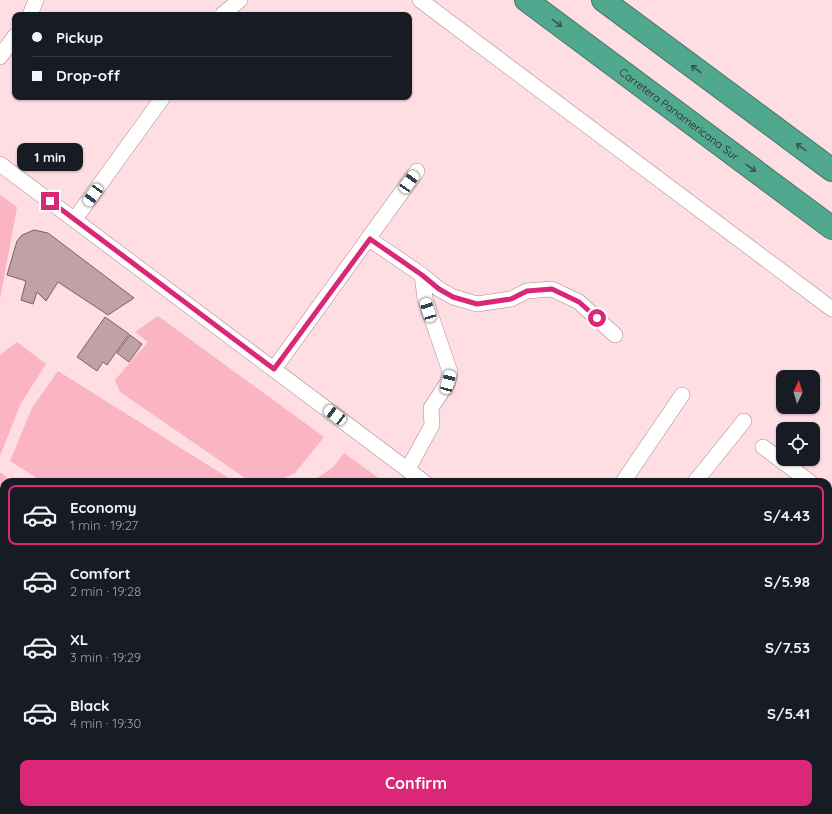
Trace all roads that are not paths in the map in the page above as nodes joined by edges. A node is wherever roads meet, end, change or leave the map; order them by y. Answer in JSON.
{"nodes":[{"id":1,"x":36,"y":0,"type":"edge"},
{"id":2,"x":231,"y":0,"type":"edge"},
{"id":3,"x":240,"y":0,"type":"edge"},
{"id":4,"x":420,"y":0,"type":"edge"},
{"id":5,"x":526,"y":0,"type":"edge"},
{"id":6,"x":603,"y":0,"type":"edge"},
{"id":7,"x":31,"y":12,"type":"edge"},
{"id":8,"x":223,"y":12,"type":"edge"},
{"id":9,"x":225,"y":12,"type":"edge"},
{"id":10,"x":12,"y":40,"type":"edge"},
{"id":11,"x":0,"y":57,"type":"edge"},
{"id":12,"x":161,"y":100,"type":"edge"},
{"id":13,"x":0,"y":164,"type":"edge"},
{"id":14,"x":832,"y":170,"type":"edge"},
{"id":15,"x":417,"y":171,"type":"dead end"},
{"id":16,"x":75,"y":219,"type":"junction"},
{"id":17,"x":832,"y":228,"type":"edge"},
{"id":18,"x":370,"y":239,"type":"junction"},
{"id":19,"x":422,"y":275,"type":"junction"},
{"id":20,"x":832,"y":309,"type":"edge"},
{"id":21,"x":615,"y":335,"type":"dead end"},
{"id":22,"x":274,"y":369,"type":"junction"},
{"id":23,"x":682,"y":395,"type":"dead end"},
{"id":24,"x":744,"y":421,"type":"dead end"},
{"id":25,"x":763,"y":447,"type":"dead end"},
{"id":26,"x":408,"y":470,"type":"junction"},
{"id":27,"x":419,"y":478,"type":"edge"},
{"id":28,"x":626,"y":478,"type":"edge"},
{"id":29,"x":698,"y":478,"type":"edge"},
{"id":30,"x":805,"y":478,"type":"edge"}],
"edges":[{"from":1,"to":7,"type":"street"},
{"from":2,"to":8,"type":"street"},
{"from":3,"to":9,"type":"street"},
{"from":4,"to":20,"type":"street"},
{"from":5,"to":17,"type":"highway","name":"Carretera Panamericana Sur","one_way":true},
{"from":14,"to":6,"type":"highway","one_way":true},
{"from":10,"to":11,"type":"street"},
{"from":12,"to":16,"type":"street"},
{"from":13,"to":16,"type":"street"},
{"from":15,"to":18,"type":"street"},
{"from":16,"to":22,"type":"street"},
{"from":18,"to":19,"type":"street"},
{"from":18,"to":22,"type":"street"},
{"from":19,"to":21,"type":"street"},
{"from":19,"to":26,"type":"street"},
{"from":22,"to":26,"type":"street"},
{"from":23,"to":28,"type":"street"},
{"from":24,"to":29,"type":"street"},
{"from":25,"to":30,"type":"street"},
{"from":26,"to":27,"type":"street"}]}
